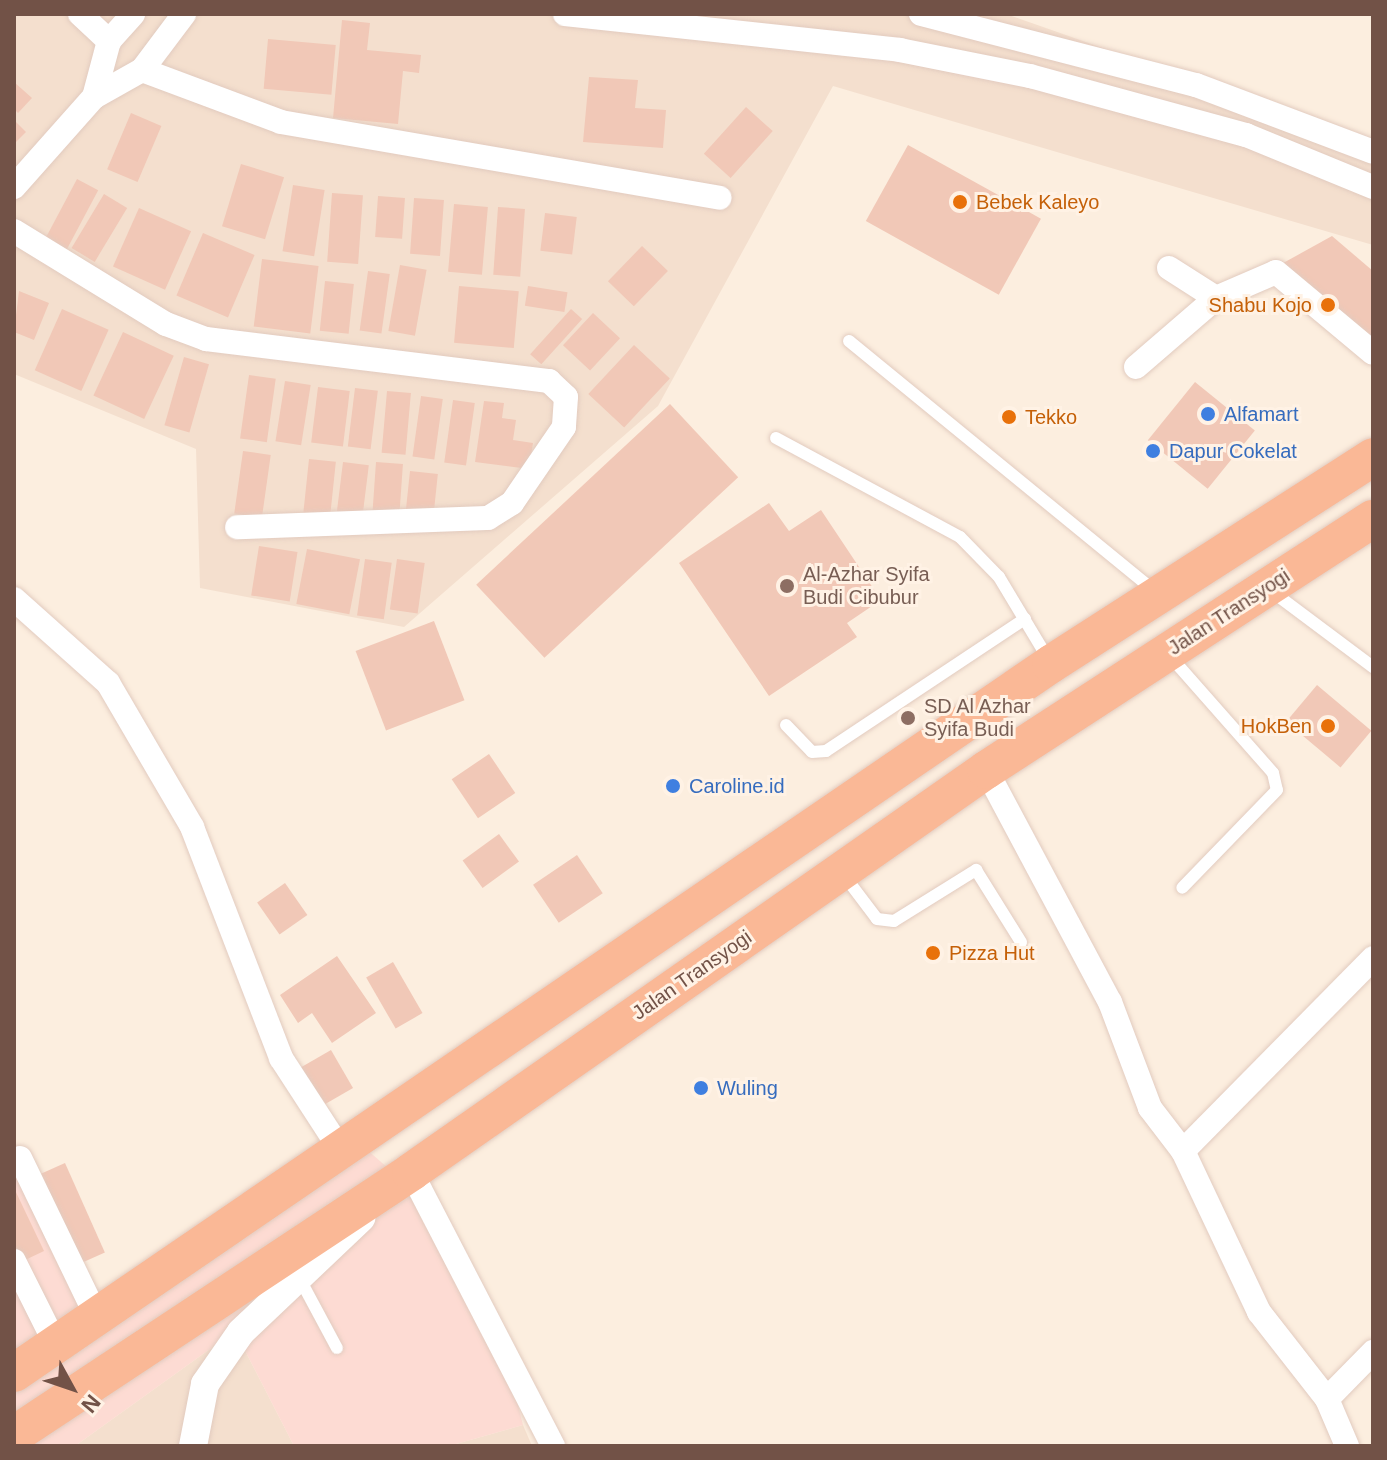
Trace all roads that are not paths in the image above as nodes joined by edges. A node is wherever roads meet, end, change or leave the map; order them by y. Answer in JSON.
{"nodes":[{"id":1,"x":80,"y":14,"type":"edge"},
{"id":2,"x":133,"y":14,"type":"edge"},
{"id":3,"x":184,"y":14,"type":"edge"},
{"id":4,"x":565,"y":14,"type":"edge"},
{"id":5,"x":921,"y":14,"type":"edge"},
{"id":6,"x":109,"y":41,"type":"junction"},
{"id":7,"x":142,"y":70,"type":"junction"},
{"id":8,"x":1196,"y":85,"type":"junction"},
{"id":9,"x":94,"y":97,"type":"junction"},
{"id":10,"x":1187,"y":117,"type":"junction"},
{"id":11,"x":1373,"y":152,"type":"edge"},
{"id":12,"x":14,"y":187,"type":"edge"},
{"id":13,"x":1373,"y":187,"type":"edge"},
{"id":14,"x":719,"y":198,"type":"dead end"},
{"id":15,"x":14,"y":231,"type":"edge"},
{"id":16,"x":1169,"y":268,"type":"dead end"},
{"id":17,"x":1216,"y":298,"type":"junction"},
{"id":18,"x":849,"y":341,"type":"dead end"},
{"id":19,"x":1373,"y":353,"type":"edge"},
{"id":20,"x":1136,"y":367,"type":"dead end"},
{"id":21,"x":776,"y":438,"type":"dead end"},
{"id":22,"x":1361,"y":465,"type":"edge"},
{"id":23,"x":1373,"y":517,"type":"edge"},
{"id":24,"x":237,"y":527,"type":"dead end"},
{"id":25,"x":1268,"y":588,"type":"junction"},
{"id":26,"x":1158,"y":595,"type":"junction"},
{"id":27,"x":14,"y":599,"type":"edge"},
{"id":28,"x":1025,"y":619,"type":"junction"},
{"id":29,"x":1167,"y":652,"type":"junction"},
{"id":30,"x":1051,"y":664,"type":"junction"},
{"id":31,"x":1373,"y":667,"type":"edge"},
{"id":32,"x":786,"y":725,"type":"dead end"},
{"id":33,"x":986,"y":770,"type":"junction"},
{"id":34,"x":842,"y":871,"type":"junction"},
{"id":35,"x":1182,"y":888,"type":"dead end"},
{"id":36,"x":1021,"y":942,"type":"dead end"},
{"id":37,"x":1373,"y":958,"type":"edge"},
{"id":38,"x":1183,"y":1151,"type":"junction"},
{"id":39,"x":342,"y":1152,"type":"junction"},
{"id":40,"x":20,"y":1158,"type":"dead end"},
{"id":41,"x":406,"y":1174,"type":"junction"},
{"id":42,"x":14,"y":1261,"type":"edge"},
{"id":43,"x":301,"y":1281,"type":"junction"},
{"id":44,"x":96,"y":1315,"type":"junction"},
{"id":45,"x":55,"y":1343,"type":"junction"},
{"id":46,"x":337,"y":1348,"type":"dead end"},
{"id":47,"x":1373,"y":1352,"type":"edge"},
{"id":48,"x":14,"y":1373,"type":"edge"},
{"id":49,"x":1327,"y":1399,"type":"junction"},
{"id":50,"x":14,"y":1435,"type":"edge"},
{"id":51,"x":193,"y":1446,"type":"edge"},
{"id":52,"x":553,"y":1446,"type":"edge"},
{"id":53,"x":1347,"y":1446,"type":"edge"}],
"edges":[{"from":1,"to":6,"type":"street"},
{"from":2,"to":6,"type":"street"},
{"from":3,"to":7,"type":"street"},
{"from":4,"to":10,"type":"street"},
{"from":5,"to":8,"type":"street"},
{"from":6,"to":9,"type":"street"},
{"from":7,"to":9,"type":"street"},
{"from":7,"to":14,"type":"street"},
{"from":8,"to":10,"type":"street"},
{"from":8,"to":11,"type":"street"},
{"from":9,"to":12,"type":"street"},
{"from":10,"to":13,"type":"street"},
{"from":15,"to":24,"type":"street"},
{"from":16,"to":17,"type":"street"},
{"from":17,"to":19,"type":"street"},
{"from":17,"to":20,"type":"street"},
{"from":18,"to":26,"type":"lane"},
{"from":21,"to":28,"type":"lane"},
{"from":22,"to":23,"type":"highway"},
{"from":22,"to":26,"type":"highway"},
{"from":23,"to":25,"type":"highway","name":"Jalan Transyogi"},
{"from":25,"to":29,"type":"highway","name":"Jalan Transyogi"},
{"from":25,"to":31,"type":"lane"},
{"from":26,"to":30,"type":"highway"},
{"from":27,"to":39,"type":"street"},
{"from":28,"to":30,"type":"lane"},
{"from":28,"to":32,"type":"lane"},
{"from":29,"to":33,"type":"highway","name":"Jalan Transyogi"},
{"from":29,"to":35,"type":"lane"},
{"from":30,"to":39,"type":"highway"},
{"from":33,"to":34,"type":"highway","name":"Jalan Transyogi"},
{"from":33,"to":38,"type":"street"},
{"from":34,"to":36,"type":"lane"},
{"from":34,"to":41,"type":"highway","name":"Jalan Transyogi"},
{"from":37,"to":38,"type":"street"},
{"from":38,"to":49,"type":"street"},
{"from":39,"to":44,"type":"highway"},
{"from":40,"to":44,"type":"street"},
{"from":41,"to":43,"type":"street"},
{"from":41,"to":50,"type":"highway","name":"Jalan Transyogi"},
{"from":41,"to":52,"type":"street"},
{"from":42,"to":45,"type":"street"},
{"from":43,"to":46,"type":"lane"},
{"from":43,"to":51,"type":"street"},
{"from":44,"to":45,"type":"highway"},
{"from":45,"to":48,"type":"highway"},
{"from":47,"to":49,"type":"street"},
{"from":49,"to":53,"type":"street"}]}
